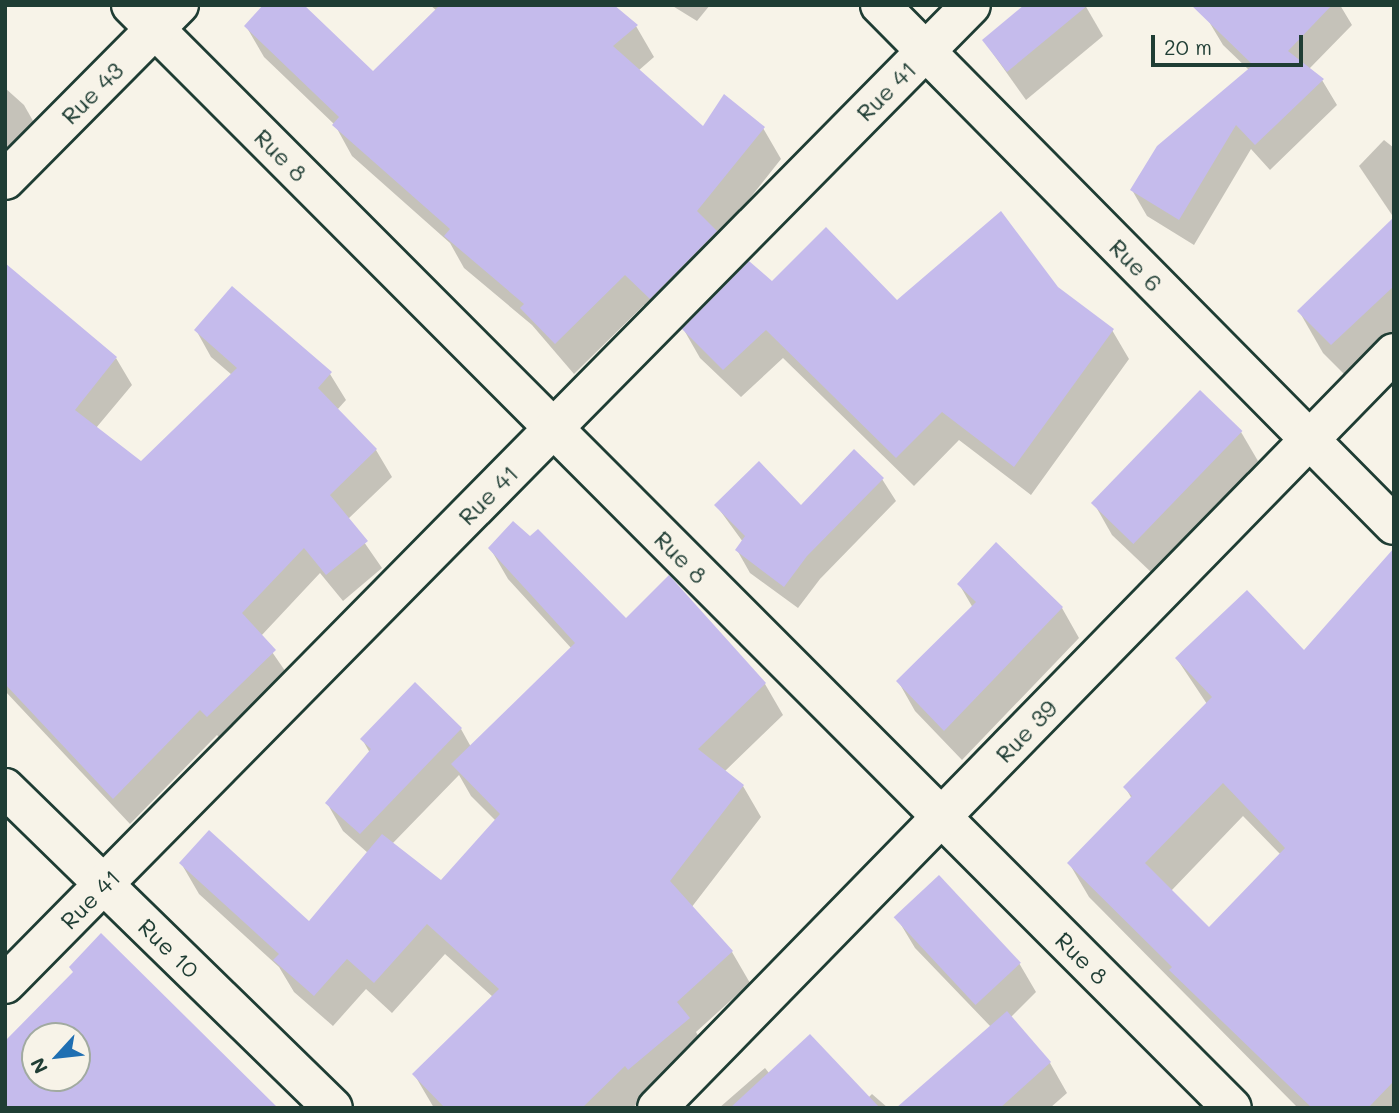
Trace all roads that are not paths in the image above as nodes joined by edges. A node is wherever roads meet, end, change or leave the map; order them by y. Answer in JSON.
{"nodes":[{"id":1,"x":880,"y":5,"type":"edge"},
{"id":2,"x":971,"y":5,"type":"edge"},
{"id":3,"x":155,"y":13,"type":"edge"},
{"id":4,"x":925,"y":51,"type":"junction"},
{"id":5,"x":5,"y":180,"type":"edge"},
{"id":6,"x":1394,"y":353,"type":"edge"},
{"id":7,"x":553,"y":429,"type":"junction"},
{"id":8,"x":1308,"y":439,"type":"junction"},
{"id":9,"x":1394,"y":525,"type":"edge"},
{"id":10,"x":5,"y":788,"type":"edge"},
{"id":11,"x":943,"y":818,"type":"junction"},
{"id":12,"x":104,"y":884,"type":"junction"},
{"id":13,"x":5,"y":984,"type":"edge"},
{"id":14,"x":333,"y":1108,"type":"edge"},
{"id":15,"x":657,"y":1108,"type":"edge"},
{"id":16,"x":1232,"y":1108,"type":"edge"}],
"edges":[{"from":1,"to":4,"type":"street","name":"Rue 6"},
{"from":2,"to":4,"type":"street","name":"Rue 41"},
{"from":3,"to":5,"type":"street","name":"Rue 43"},
{"from":3,"to":7,"type":"street","name":"Rue 8"},
{"from":4,"to":7,"type":"street","name":"Rue 41"},
{"from":4,"to":8,"type":"street","name":"Rue 6"},
{"from":6,"to":8,"type":"street","name":"Rue 39"},
{"from":7,"to":11,"type":"street","name":"Rue 8"},
{"from":7,"to":12,"type":"street","name":"Rue 41"},
{"from":8,"to":9,"type":"street","name":"Rue 6"},
{"from":8,"to":11,"type":"street","name":"Rue 39"},
{"from":10,"to":12,"type":"street","name":"Rue 10"},
{"from":11,"to":15,"type":"street","name":"Rue 39"},
{"from":11,"to":16,"type":"street","name":"Rue 8"},
{"from":12,"to":13,"type":"street","name":"Rue 41"},
{"from":12,"to":14,"type":"street","name":"Rue 10"}]}
